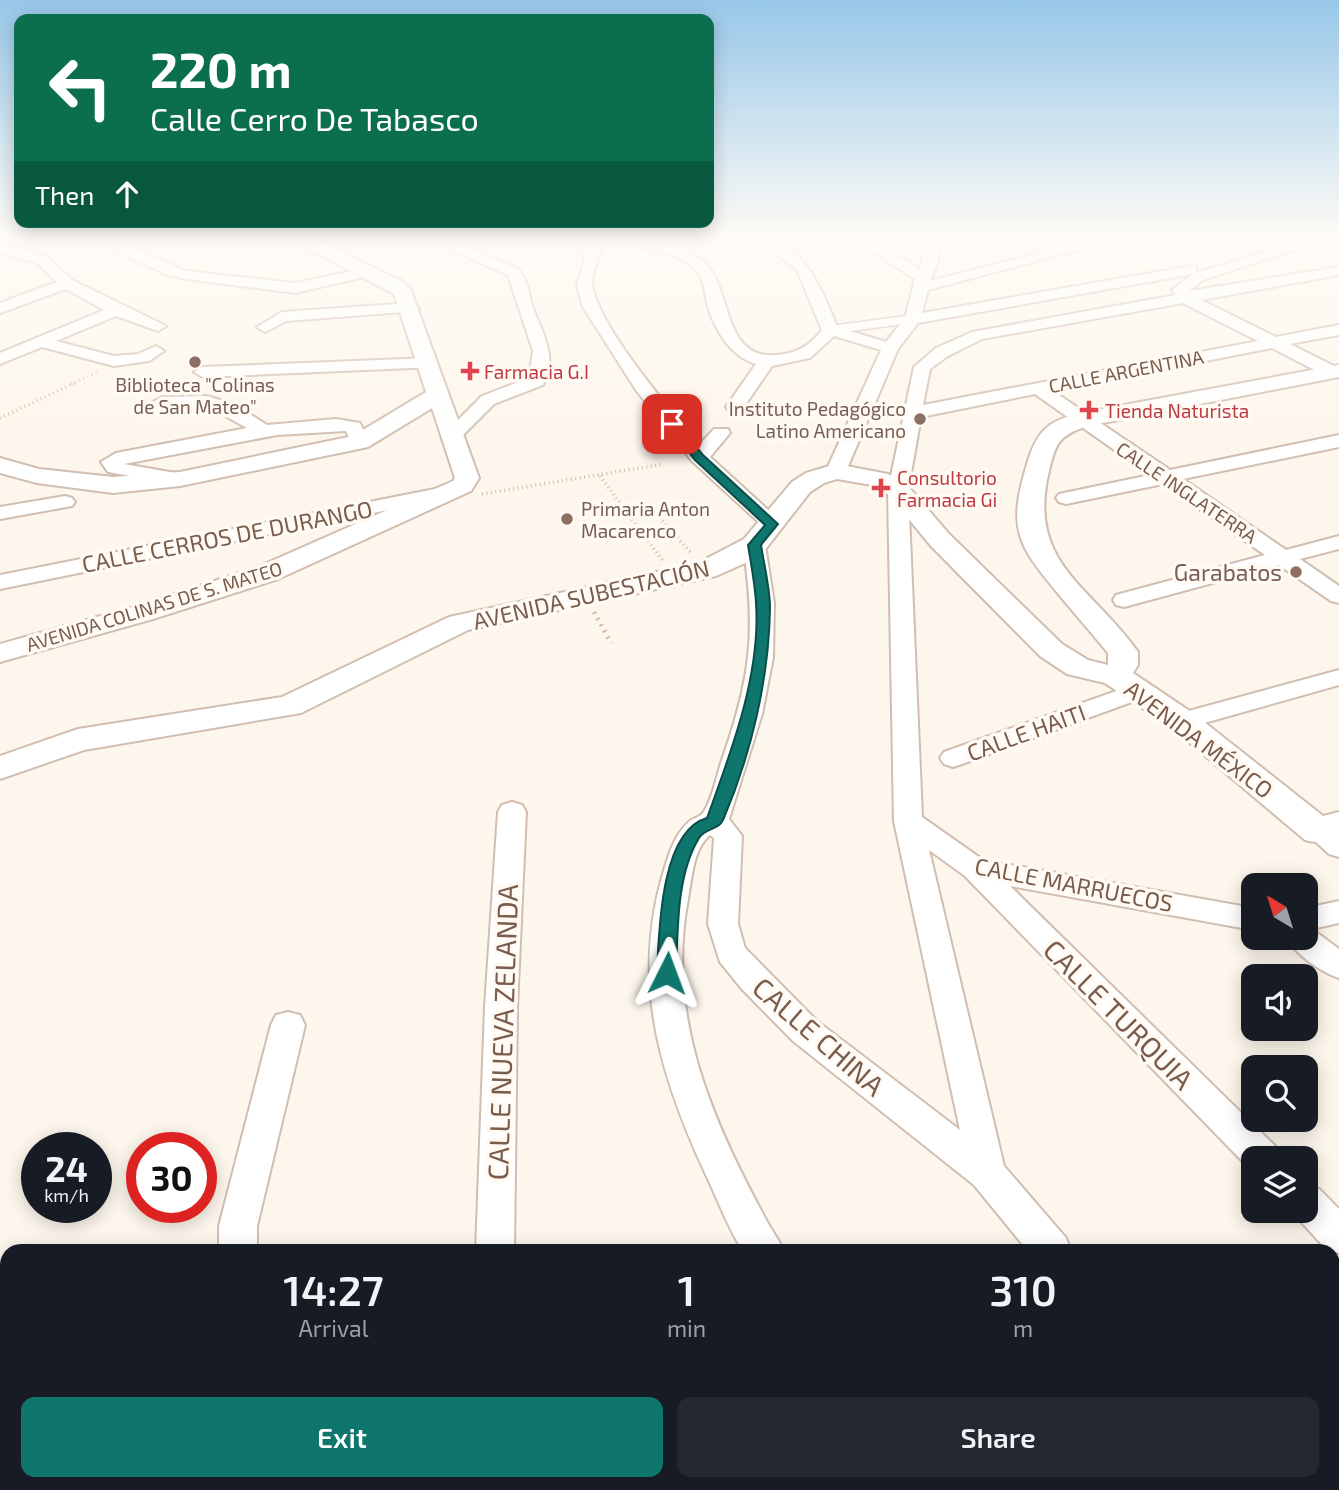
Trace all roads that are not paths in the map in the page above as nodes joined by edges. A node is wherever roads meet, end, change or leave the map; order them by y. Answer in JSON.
{"nodes":[{"id":1,"x":106,"y":305,"type":"edge"},
{"id":2,"x":409,"y":305,"type":"edge"},
{"id":3,"x":524,"y":305,"type":"edge"},
{"id":4,"x":590,"y":305,"type":"edge"},
{"id":5,"x":715,"y":305,"type":"edge"},
{"id":6,"x":820,"y":305,"type":"edge"},
{"id":7,"x":917,"y":305,"type":"edge"},
{"id":8,"x":994,"y":305,"type":"edge"},
{"id":9,"x":1040,"y":305,"type":"edge"},
{"id":10,"x":1154,"y":305,"type":"edge"},
{"id":11,"x":1197,"y":305,"type":"edge"},
{"id":12,"x":411,"y":308,"type":"junction"},
{"id":13,"x":116,"y":310,"type":"junction"},
{"id":14,"x":913,"y":319,"type":"junction"},
{"id":15,"x":158,"y":326,"type":"dead end"},
{"id":16,"x":265,"y":327,"type":"dead end"},
{"id":17,"x":830,"y":330,"type":"junction"},
{"id":18,"x":1339,"y":330,"type":"edge"},
{"id":19,"x":978,"y":335,"type":"junction"},
{"id":20,"x":41,"y":342,"type":"junction"},
{"id":21,"x":1271,"y":343,"type":"junction"},
{"id":22,"x":890,"y":348,"type":"junction"},
{"id":23,"x":156,"y":351,"type":"dead end"},
{"id":24,"x":0,"y":359,"type":"edge"},
{"id":25,"x":124,"y":363,"type":"joint"},
{"id":26,"x":429,"y":363,"type":"junction"},
{"id":27,"x":765,"y":363,"type":"junction"},
{"id":28,"x":1335,"y":371,"type":"edge"},
{"id":29,"x":203,"y":372,"type":"dead end"},
{"id":30,"x":1037,"y":388,"type":"junction"},
{"id":31,"x":438,"y":395,"type":"junction"},
{"id":32,"x":162,"y":402,"type":"dead end"},
{"id":33,"x":734,"y":407,"type":"dead end"},
{"id":34,"x":912,"y":413,"type":"junction"},
{"id":35,"x":1082,"y":420,"type":"junction"},
{"id":36,"x":264,"y":432,"type":"junction"},
{"id":37,"x":453,"y":433,"type":"junction"},
{"id":38,"x":721,"y":433,"type":"dead end"},
{"id":39,"x":1339,"y":441,"type":"edge"},
{"id":40,"x":360,"y":442,"type":"junction"},
{"id":41,"x":1314,"y":446,"type":"junction"},
{"id":42,"x":699,"y":457,"type":"junction"},
{"id":43,"x":1339,"y":461,"type":"edge"},
{"id":44,"x":0,"y":465,"type":"edge"},
{"id":45,"x":836,"y":471,"type":"junction"},
{"id":46,"x":1164,"y":477,"type":"junction"},
{"id":47,"x":180,"y":479,"type":"junction"},
{"id":48,"x":898,"y":491,"type":"junction"},
{"id":49,"x":463,"y":493,"type":"junction"},
{"id":50,"x":1066,"y":498,"type":"dead end"},
{"id":51,"x":65,"y":502,"type":"dead end"},
{"id":52,"x":0,"y":513,"type":"edge"},
{"id":53,"x":763,"y":534,"type":"junction"},
{"id":54,"x":1339,"y":542,"type":"edge"},
{"id":55,"x":1281,"y":556,"type":"junction"},
{"id":56,"x":0,"y":582,"type":"edge"},
{"id":57,"x":1339,"y":596,"type":"edge"},
{"id":58,"x":1124,"y":600,"type":"dead end"},
{"id":59,"x":0,"y":653,"type":"edge"},
{"id":60,"x":1339,"y":677,"type":"edge"},
{"id":61,"x":1127,"y":683,"type":"junction"},
{"id":62,"x":1183,"y":722,"type":"junction"},
{"id":63,"x":953,"y":758,"type":"dead end"},
{"id":64,"x":0,"y":768,"type":"edge"},
{"id":65,"x":512,"y":812,"type":"dead end"},
{"id":66,"x":714,"y":821,"type":"junction"},
{"id":67,"x":908,"y":821,"type":"junction"},
{"id":68,"x":1332,"y":834,"type":"edge"},
{"id":69,"x":975,"y":869,"type":"junction"},
{"id":70,"x":1339,"y":912,"type":"edge"},
{"id":71,"x":1318,"y":916,"type":"edge"},
{"id":72,"x":1241,"y":917,"type":"edge"},
{"id":73,"x":1318,"y":950,"type":"edge"},
{"id":74,"x":1339,"y":966,"type":"edge"},
{"id":75,"x":288,"y":1025,"type":"dead end"},
{"id":76,"x":1251,"y":1146,"type":"edge"},
{"id":77,"x":987,"y":1173,"type":"junction"},
{"id":78,"x":1318,"y":1213,"type":"edge"},
{"id":79,"x":1339,"y":1235,"type":"edge"},
{"id":80,"x":238,"y":1244,"type":"edge"},
{"id":81,"x":495,"y":1244,"type":"edge"},
{"id":82,"x":760,"y":1244,"type":"edge"},
{"id":83,"x":1046,"y":1244,"type":"edge"}],
"edges":[{"from":1,"to":13,"type":"street"},
{"from":2,"to":12,"type":"street"},
{"from":3,"to":37,"type":"street"},
{"from":4,"to":42,"type":"street"},
{"from":5,"to":27,"type":"street"},
{"from":6,"to":17,"type":"street"},
{"from":7,"to":14,"type":"street"},
{"from":8,"to":14,"type":"street"},
{"from":9,"to":19,"type":"street"},
{"from":10,"to":19,"type":"street"},
{"from":11,"to":21,"type":"street"},
{"from":12,"to":16,"type":"street"},
{"from":12,"to":26,"type":"street"},
{"from":13,"to":15,"type":"street"},
{"from":13,"to":20,"type":"street"},
{"from":14,"to":17,"type":"street"},
{"from":14,"to":22,"type":"street"},
{"from":17,"to":22,"type":"street"},
{"from":17,"to":27,"type":"street"},
{"from":18,"to":21,"type":"street","name":"CALLE ARGENTINA"},
{"from":19,"to":34,"type":"street"},
{"from":20,"to":24,"type":"street"},
{"from":20,"to":25,"type":"street"},
{"from":21,"to":28,"type":"street"},
{"from":21,"to":30,"type":"street","name":"CALLE ARGENTINA"},
{"from":22,"to":45,"type":"street"},
{"from":23,"to":25,"type":"street"},
{"from":26,"to":29,"type":"street"},
{"from":26,"to":31,"type":"street"},
{"from":27,"to":33,"type":"street"},
{"from":28,"to":35,"type":"street","name":"AVENIDA MÉXICO"},
{"from":30,"to":34,"type":"street","name":"CALLE ARGENTINA"},
{"from":30,"to":35,"type":"street","name":"CALLE INGLATERRA"},
{"from":31,"to":37,"type":"street"},
{"from":31,"to":40,"type":"street"},
{"from":32,"to":36,"type":"street"},
{"from":34,"to":48,"type":"street"},
{"from":35,"to":46,"type":"street","name":"CALLE INGLATERRA"},
{"from":35,"to":61,"type":"street","name":"AVENIDA MÉXICO"},
{"from":36,"to":40,"type":"street"},
{"from":36,"to":47,"type":"street"},
{"from":37,"to":49,"type":"street"},
{"from":38,"to":42,"type":"street"},
{"from":39,"to":41,"type":"street"},
{"from":40,"to":47,"type":"street"},
{"from":41,"to":43,"type":"street"},
{"from":41,"to":46,"type":"street"},
{"from":42,"to":53,"type":"street"},
{"from":44,"to":47,"type":"street"},
{"from":45,"to":48,"type":"street"},
{"from":45,"to":53,"type":"street","name":"AVENIDA SUBESTACIÓN"},
{"from":46,"to":50,"type":"street"},
{"from":46,"to":55,"type":"street","name":"CALLE INGLATERRA"},
{"from":48,"to":61,"type":"street"},
{"from":48,"to":67,"type":"street"},
{"from":49,"to":56,"type":"street","name":"CALLE CERROS DE DURANGO"},
{"from":49,"to":59,"type":"street","name":"AVENIDA COLINAS DE S. MATEO"},
{"from":51,"to":52,"type":"street"},
{"from":53,"to":64,"type":"street","name":"AVENIDA SUBESTACIÓN"},
{"from":53,"to":66,"type":"street"},
{"from":54,"to":55,"type":"street"},
{"from":55,"to":57,"type":"street","name":"CALLE INGLATERRA"},
{"from":55,"to":58,"type":"street"},
{"from":60,"to":62,"type":"street"},
{"from":61,"to":62,"type":"street","name":"AVENIDA MÉXICO"},
{"from":61,"to":63,"type":"street","name":"CALLE HAITI"},
{"from":62,"to":68,"type":"street","name":"AVENIDA MÉXICO"},
{"from":65,"to":81,"type":"street","name":"CALLE NUEVA ZELANDA"},
{"from":66,"to":77,"type":"street","name":"CALLE CHINA"},
{"from":66,"to":82,"type":"street"},
{"from":67,"to":69,"type":"street","name":"CALLE MARRUECOS"},
{"from":67,"to":77,"type":"street"},
{"from":69,"to":72,"type":"street","name":"CALLE MARRUECOS"},
{"from":69,"to":76,"type":"street","name":"CALLE TURQUIA"},
{"from":70,"to":71,"type":"street"},
{"from":73,"to":74,"type":"street"},
{"from":75,"to":80,"type":"street"},
{"from":77,"to":83,"type":"street"},
{"from":78,"to":79,"type":"street"}]}
